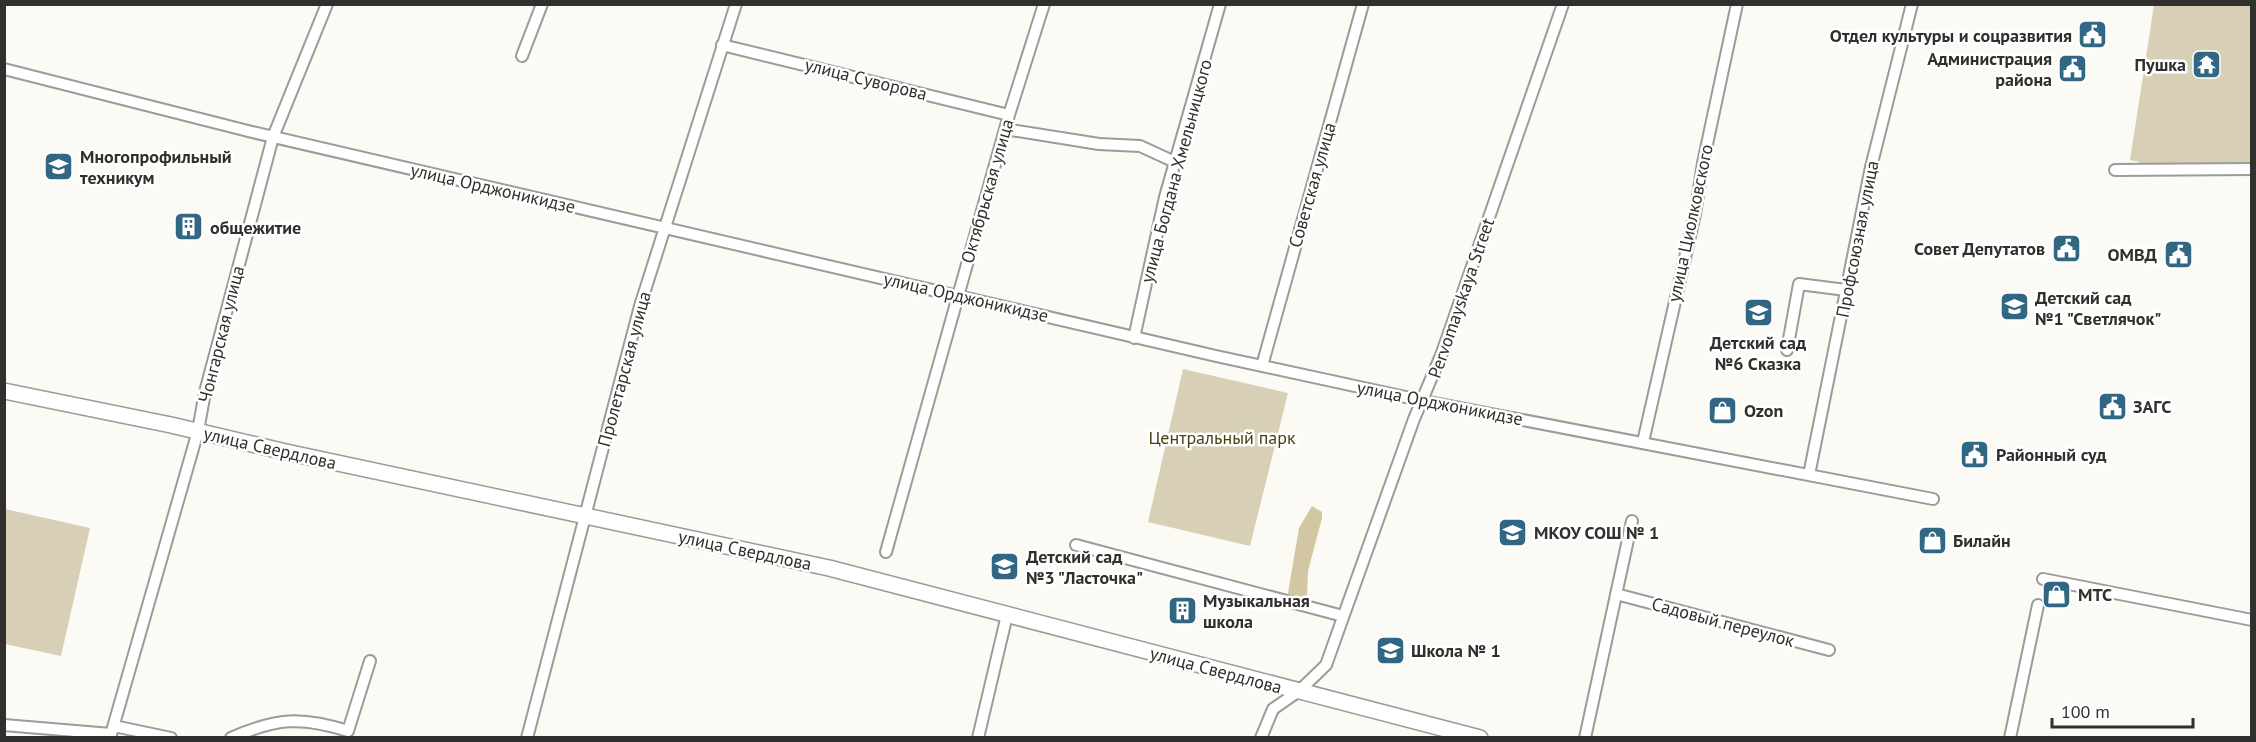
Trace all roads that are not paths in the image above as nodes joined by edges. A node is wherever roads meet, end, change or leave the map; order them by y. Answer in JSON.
{"nodes":[{"id":1,"x":327,"y":4,"type":"edge"},
{"id":2,"x":542,"y":4,"type":"edge"},
{"id":3,"x":736,"y":4,"type":"edge"},
{"id":4,"x":1044,"y":4,"type":"edge"},
{"id":5,"x":1220,"y":4,"type":"edge"},
{"id":6,"x":1363,"y":4,"type":"edge"},
{"id":7,"x":1563,"y":4,"type":"edge"},
{"id":8,"x":1737,"y":4,"type":"edge"},
{"id":9,"x":1912,"y":4,"type":"edge"},
{"id":10,"x":722,"y":45,"type":"junction"},
{"id":11,"x":522,"y":56,"type":"dead end"},
{"id":12,"x":4,"y":69,"type":"edge"},
{"id":13,"x":1009,"y":115,"type":"junction"},
{"id":14,"x":1005,"y":129,"type":"junction"},
{"id":15,"x":273,"y":137,"type":"junction"},
{"id":16,"x":1175,"y":162,"type":"junction"},
{"id":17,"x":2252,"y":169,"type":"edge"},
{"id":18,"x":2115,"y":170,"type":"dead end"},
{"id":19,"x":666,"y":228,"type":"junction"},
{"id":20,"x":1846,"y":290,"type":"junction"},
{"id":21,"x":958,"y":295,"type":"junction"},
{"id":22,"x":1134,"y":338,"type":"junction"},
{"id":23,"x":1787,"y":350,"type":"dead end"},
{"id":24,"x":1262,"y":366,"type":"junction"},
{"id":25,"x":4,"y":391,"type":"edge"},
{"id":26,"x":1424,"y":401,"type":"junction"},
{"id":27,"x":198,"y":431,"type":"junction"},
{"id":28,"x":1642,"y":442,"type":"junction"},
{"id":29,"x":1809,"y":475,"type":"junction"},
{"id":30,"x":1933,"y":499,"type":"dead end"},
{"id":31,"x":586,"y":516,"type":"junction"},
{"id":32,"x":1632,"y":521,"type":"dead end"},
{"id":33,"x":1076,"y":545,"type":"dead end"},
{"id":34,"x":886,"y":552,"type":"dead end"},
{"id":35,"x":2043,"y":579,"type":"dead end"},
{"id":36,"x":1616,"y":594,"type":"junction"},
{"id":37,"x":2038,"y":605,"type":"dead end"},
{"id":38,"x":1007,"y":615,"type":"junction"},
{"id":39,"x":1343,"y":616,"type":"junction"},
{"id":40,"x":2252,"y":620,"type":"edge"},
{"id":41,"x":1829,"y":650,"type":"dead end"},
{"id":42,"x":370,"y":662,"type":"dead end"},
{"id":43,"x":1299,"y":691,"type":"junction"},
{"id":44,"x":4,"y":725,"type":"edge"},
{"id":45,"x":112,"y":732,"type":"edge"},
{"id":46,"x":171,"y":738,"type":"edge"},
{"id":47,"x":231,"y":738,"type":"edge"},
{"id":48,"x":526,"y":738,"type":"edge"},
{"id":49,"x":978,"y":738,"type":"edge"},
{"id":50,"x":1261,"y":738,"type":"edge"},
{"id":51,"x":1480,"y":738,"type":"edge"},
{"id":52,"x":1585,"y":738,"type":"edge"},
{"id":53,"x":2010,"y":738,"type":"edge"}],
"edges":[{"from":1,"to":15,"type":"street","name":"Чонгарская улица"},
{"from":2,"to":11,"type":"street"},
{"from":3,"to":10,"type":"street","name":"Пролетарская улица"},
{"from":4,"to":13,"type":"street","name":"Октябрьская улица"},
{"from":5,"to":16,"type":"street","name":"улица Богдана Хмельницкого"},
{"from":6,"to":24,"type":"street","name":"Советская улица"},
{"from":7,"to":26,"type":"street","name":"Pervomayskaya Street"},
{"from":8,"to":28,"type":"street","name":"улица Циолковского"},
{"from":9,"to":20,"type":"street","name":"Профсоюзная улица"},
{"from":10,"to":13,"type":"street","name":"улица Суворова"},
{"from":10,"to":19,"type":"street","name":"Пролетарская улица"},
{"from":12,"to":15,"type":"street","name":"улица Орджоникидзе"},
{"from":13,"to":14,"type":"street","name":"Октябрьская улица"},
{"from":14,"to":16,"type":"street"},
{"from":14,"to":21,"type":"street","name":"Октябрьская улица"},
{"from":15,"to":19,"type":"street","name":"улица Орджоникидзе"},
{"from":15,"to":27,"type":"street","name":"Чонгарская улица"},
{"from":16,"to":22,"type":"street","name":"улица Богдана Хмельницкого"},
{"from":17,"to":18,"type":"street"},
{"from":19,"to":21,"type":"street","name":"улица Орджоникидзе"},
{"from":19,"to":31,"type":"street","name":"Пролетарская улица"},
{"from":20,"to":23,"type":"street"},
{"from":20,"to":29,"type":"street","name":"Профсоюзная улица"},
{"from":21,"to":22,"type":"street","name":"улица Орджоникидзе"},
{"from":21,"to":34,"type":"street","name":"Октябрьская улица"},
{"from":22,"to":24,"type":"street","name":"улица Орджоникидзе"},
{"from":24,"to":26,"type":"street","name":"улица Орджоникидзе"},
{"from":25,"to":27,"type":"street","name":"улица Свердлова"},
{"from":26,"to":28,"type":"street","name":"улица Орджоникидзе"},
{"from":26,"to":39,"type":"street","name":"Pervomayskaya Street"},
{"from":27,"to":31,"type":"street","name":"улица Свердлова"},
{"from":27,"to":45,"type":"street","name":"Чонгарская улица"},
{"from":28,"to":29,"type":"street","name":"улица Орджоникидзе"},
{"from":29,"to":30,"type":"street","name":"улица Орджоникидзе"},
{"from":31,"to":38,"type":"street","name":"улица Свердлова"},
{"from":31,"to":48,"type":"street","name":"Пролетарская улица"},
{"from":32,"to":36,"type":"street"},
{"from":33,"to":39,"type":"street"},
{"from":35,"to":40,"type":"street"},
{"from":36,"to":41,"type":"street","name":"Садовый переулок"},
{"from":36,"to":52,"type":"street"},
{"from":37,"to":53,"type":"street"},
{"from":38,"to":43,"type":"street","name":"улица Свердлова"},
{"from":38,"to":49,"type":"street"},
{"from":39,"to":43,"type":"street","name":"Pervomayskaya Street"},
{"from":42,"to":47,"type":"street"},
{"from":43,"to":50,"type":"street","name":"Pervomayskaya Street"},
{"from":43,"to":51,"type":"street","name":"улица Свердлова"},
{"from":44,"to":45,"type":"street"},
{"from":45,"to":46,"type":"street"}]}
